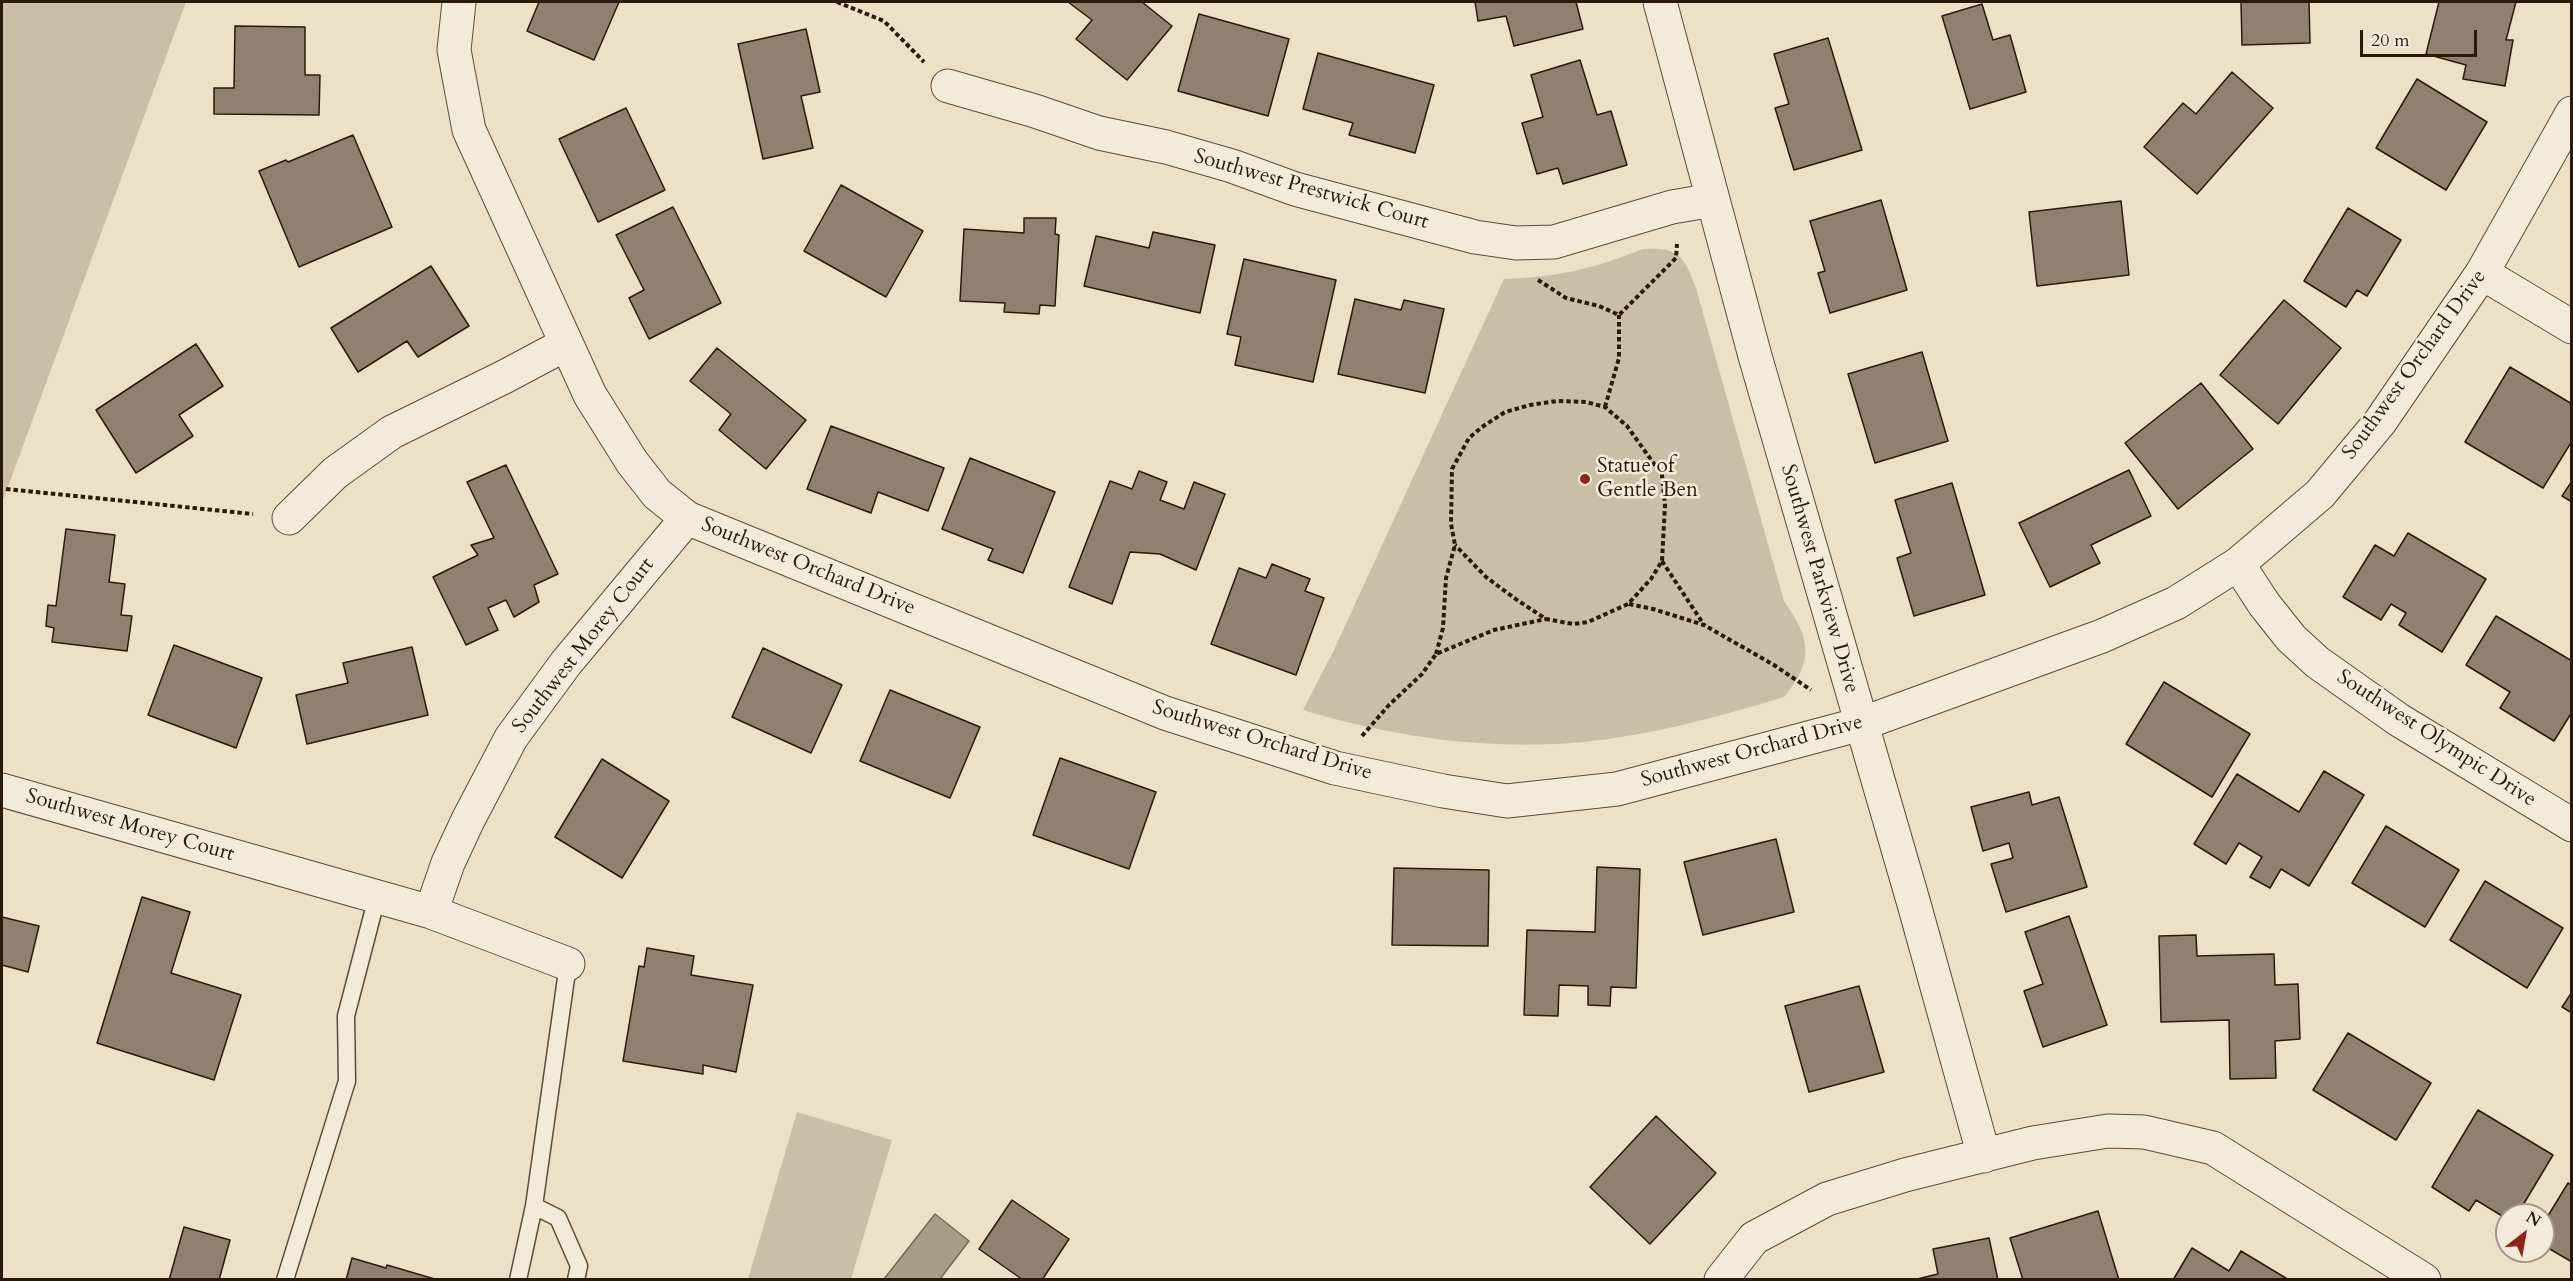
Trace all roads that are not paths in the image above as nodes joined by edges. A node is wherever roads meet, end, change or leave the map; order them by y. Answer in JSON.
{"nodes":[{"id":1,"x":459,"y":2,"type":"edge"},
{"id":2,"x":1660,"y":2,"type":"edge"},
{"id":3,"x":948,"y":86,"type":"road end"},
{"id":4,"x":2571,"y":113,"type":"edge"},
{"id":5,"x":1713,"y":200,"type":"junction"},
{"id":6,"x":2482,"y":273,"type":"junction"},
{"id":7,"x":2571,"y":327,"type":"edge"},
{"id":8,"x":566,"y":344,"type":"junction"},
{"id":9,"x":289,"y":518,"type":"road end"},
{"id":10,"x":687,"y":518,"type":"junction"},
{"id":11,"x":2238,"y":564,"type":"junction"},
{"id":12,"x":1861,"y":724,"type":"junction"},
{"id":13,"x":2,"y":790,"type":"edge"},
{"id":14,"x":2571,"y":825,"type":"edge"},
{"id":15,"x":377,"y":897,"type":"junction"},
{"id":16,"x":431,"y":912,"type":"junction"},
{"id":17,"x":568,"y":964,"type":"joint"},
{"id":18,"x":1984,"y":1156,"type":"junction"},
{"id":19,"x":534,"y":1206,"type":"junction"},
{"id":20,"x":285,"y":1280,"type":"edge"},
{"id":21,"x":518,"y":1280,"type":"edge"},
{"id":22,"x":576,"y":1280,"type":"edge"},
{"id":23,"x":1721,"y":1280,"type":"edge"},
{"id":24,"x":2424,"y":1280,"type":"edge"}],
"edges":[{"from":1,"to":8,"type":"street","name":"Southwest Orchard Drive"},
{"from":2,"to":5,"type":"street","name":"Southwest Parkview Drive"},
{"from":3,"to":5,"type":"street","name":"Southwest Prestwick Court"},
{"from":4,"to":6,"type":"street","name":"Southwest Orchard Drive"},
{"from":5,"to":12,"type":"street","name":"Southwest Parkview Drive"},
{"from":6,"to":7,"type":"street"},
{"from":6,"to":11,"type":"street","name":"Southwest Orchard Drive"},
{"from":8,"to":9,"type":"street"},
{"from":8,"to":10,"type":"street","name":"Southwest Orchard Drive"},
{"from":10,"to":12,"type":"street","name":"Southwest Orchard Drive"},
{"from":10,"to":16,"type":"street","name":"Southwest Morey Court"},
{"from":11,"to":12,"type":"street","name":"Southwest Orchard Drive"},
{"from":11,"to":14,"type":"street","name":"Southwest Olympic Drive"},
{"from":12,"to":18,"type":"street","name":"Southwest Parkview Drive"},
{"from":13,"to":15,"type":"street","name":"Southwest Morey Court"},
{"from":15,"to":16,"type":"street","name":"Southwest Morey Court"},
{"from":15,"to":20,"type":"lane"},
{"from":16,"to":17,"type":"street","name":"Southwest Morey Court"},
{"from":17,"to":19,"type":"lane"},
{"from":18,"to":23,"type":"street"},
{"from":18,"to":24,"type":"street"},
{"from":19,"to":21,"type":"lane"},
{"from":19,"to":22,"type":"lane"}]}
